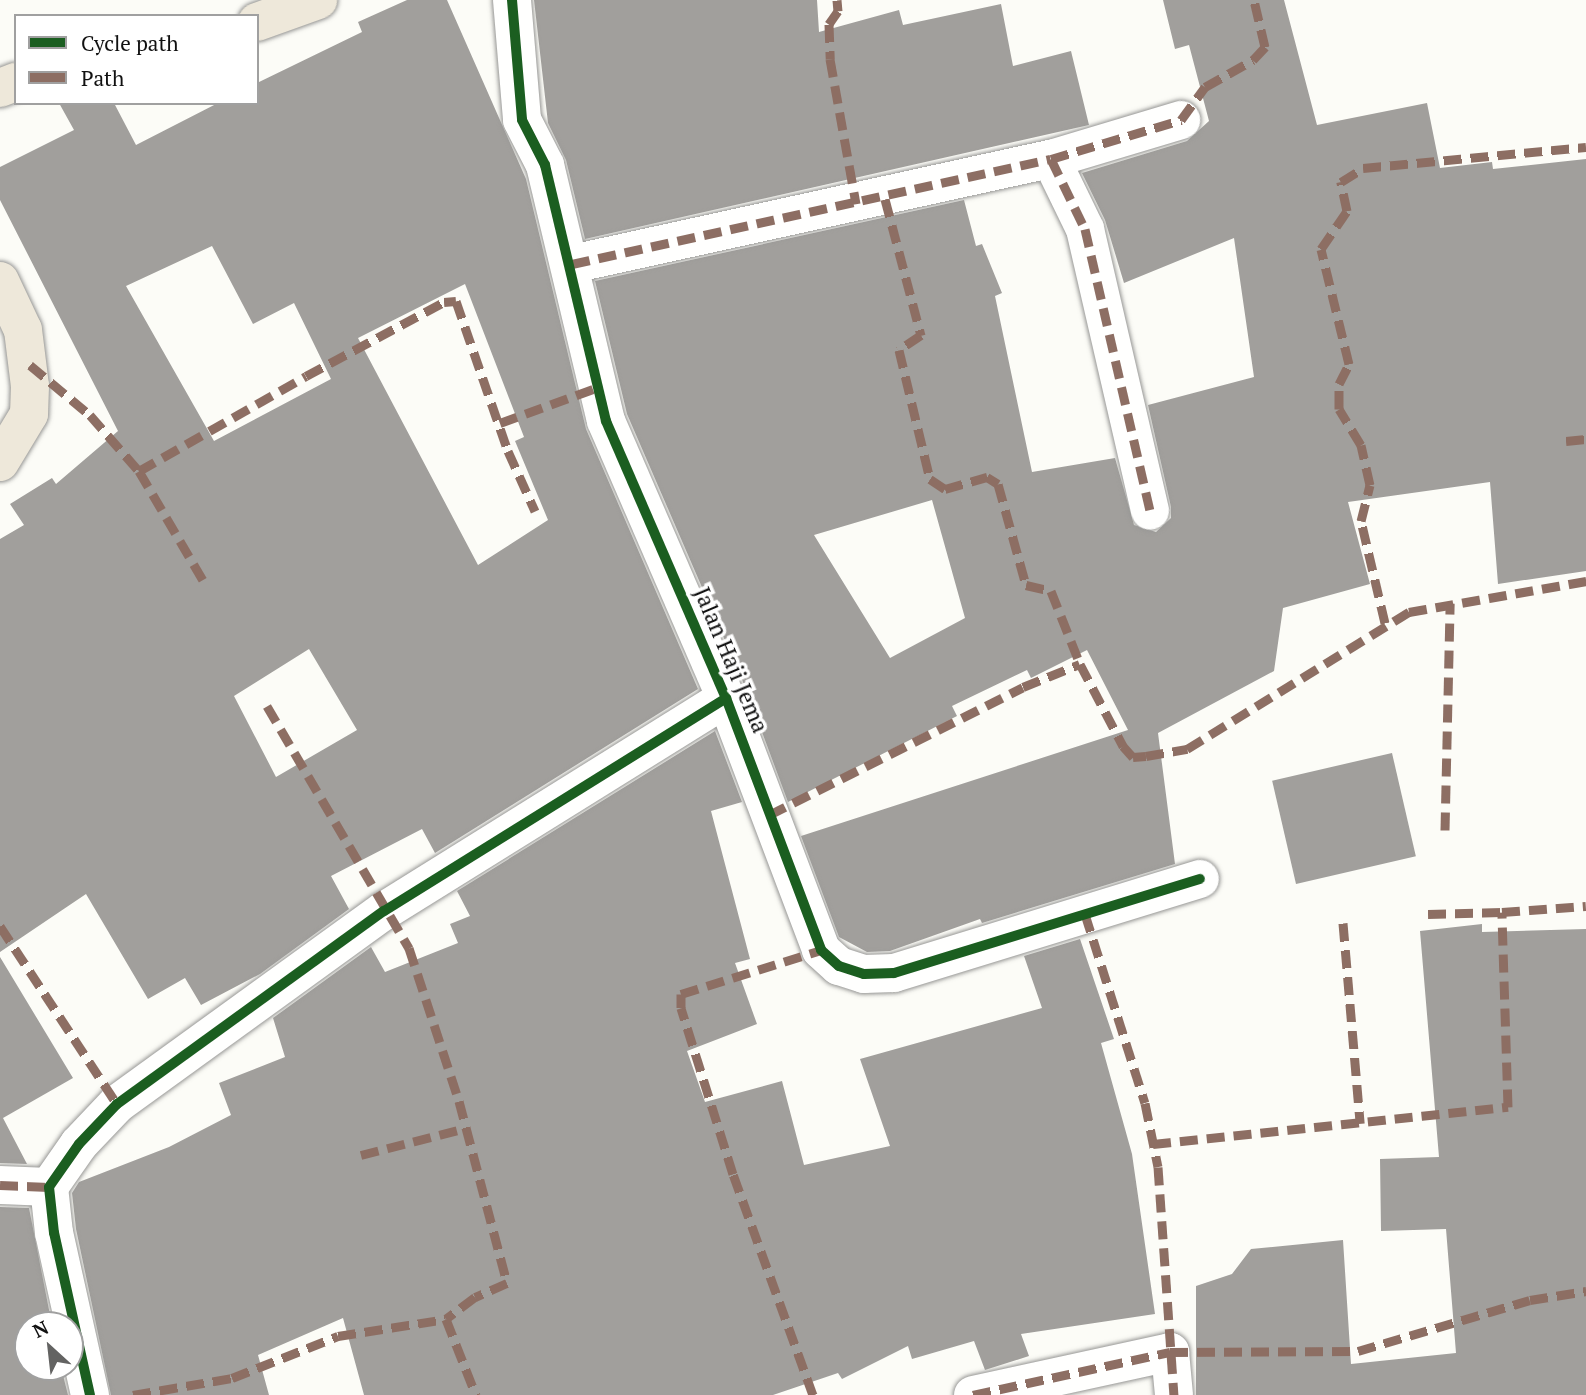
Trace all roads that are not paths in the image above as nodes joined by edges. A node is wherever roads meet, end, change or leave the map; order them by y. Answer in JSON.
{"nodes":[{"id":1,"x":318,"y":0,"type":"edge"},
{"id":2,"x":512,"y":0,"type":"edge"},
{"id":3,"x":259,"y":21,"type":"edge"},
{"id":4,"x":1181,"y":120,"type":"dead end"},
{"id":5,"x":1051,"y":159,"type":"junction"},
{"id":6,"x":572,"y":264,"type":"junction"},
{"id":7,"x":0,"y":281,"type":"edge"},
{"id":8,"x":0,"y":462,"type":"edge"},
{"id":9,"x":1150,"y":511,"type":"dead end"},
{"id":10,"x":726,"y":698,"type":"junction"},
{"id":11,"x":1200,"y":879,"type":"dead end"},
{"id":12,"x":0,"y":1185,"type":"edge"},
{"id":13,"x":49,"y":1186,"type":"junction"},
{"id":14,"x":90,"y":1395,"type":"edge"},
{"id":15,"x":973,"y":1395,"type":"edge"},
{"id":16,"x":1174,"y":1395,"type":"edge"}],
"edges":[{"from":1,"to":3,"type":"main road"},
{"from":2,"to":6,"type":"street","name":"Jalan Haji Jema"},
{"from":4,"to":5,"type":"street"},
{"from":5,"to":6,"type":"street"},
{"from":5,"to":9,"type":"street"},
{"from":6,"to":10,"type":"street","name":"Jalan Haji Jema"},
{"from":7,"to":8,"type":"main road"},
{"from":10,"to":11,"type":"street","name":"Jalan Haji Jema"},
{"from":10,"to":13,"type":"street"},
{"from":12,"to":13,"type":"street"},
{"from":13,"to":14,"type":"street"},
{"from":15,"to":16,"type":"street"}]}
